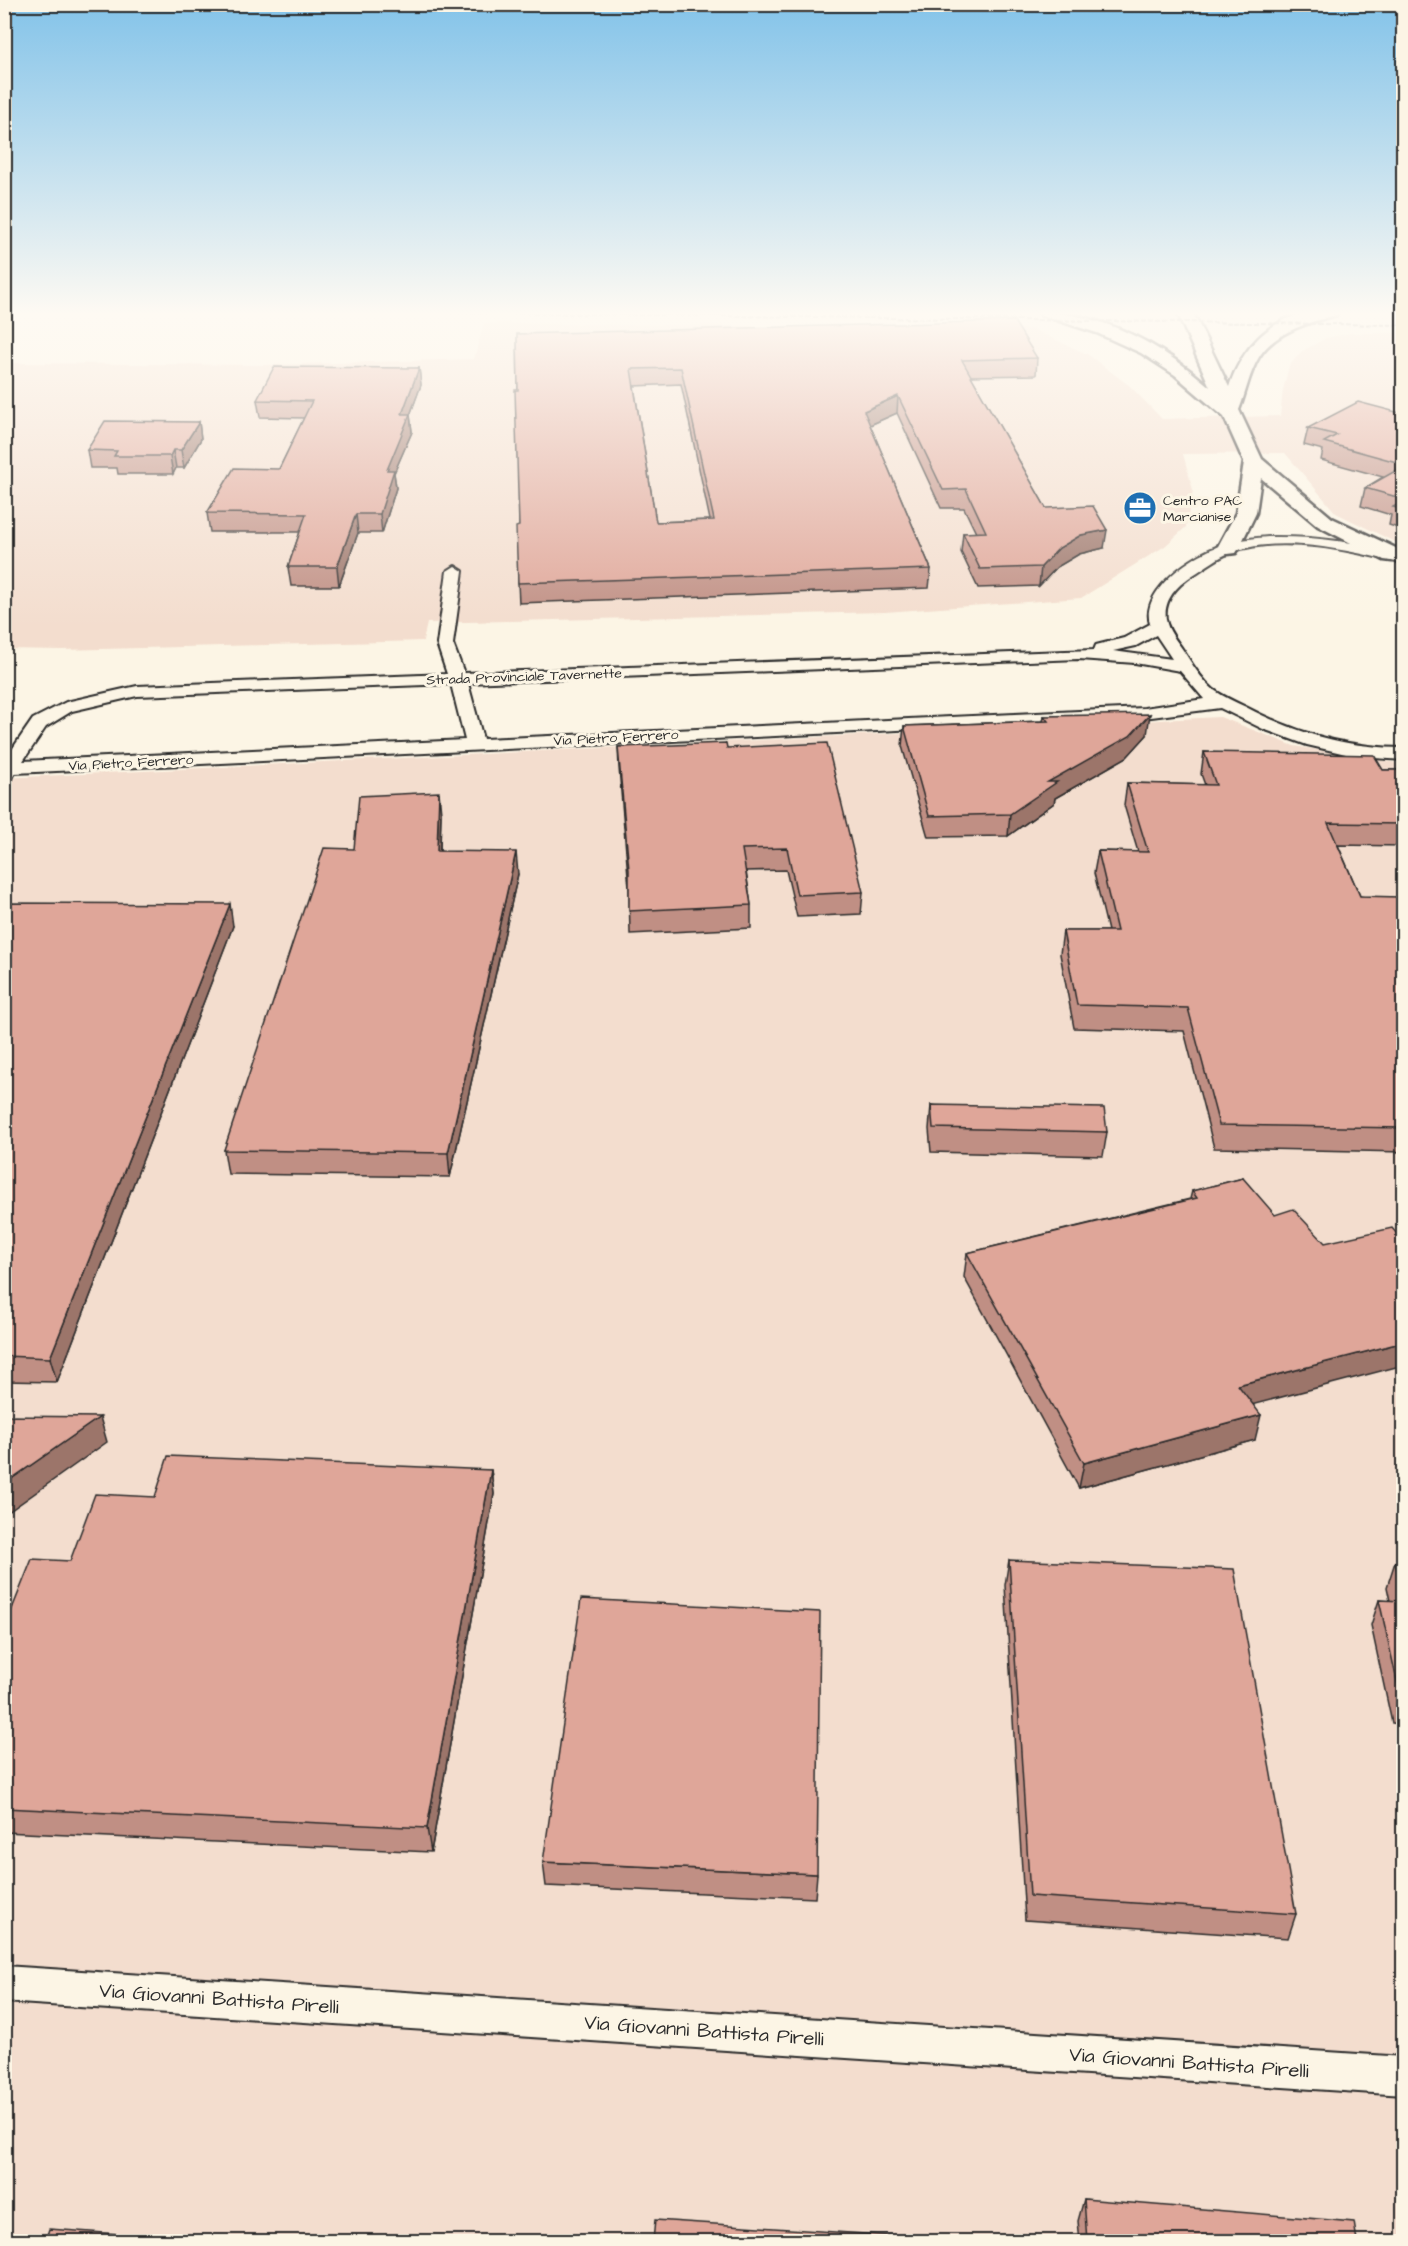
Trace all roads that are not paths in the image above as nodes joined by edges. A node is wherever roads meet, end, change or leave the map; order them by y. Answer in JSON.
{"nodes":[{"id":1,"x":1231,"y":417,"type":"edge"},
{"id":2,"x":1254,"y":462,"type":"junction"},
{"id":3,"x":1228,"y":548,"type":"junction"},
{"id":4,"x":1398,"y":557,"type":"edge"},
{"id":5,"x":455,"y":571,"type":"dead end"},
{"id":6,"x":1160,"y":626,"type":"junction"},
{"id":7,"x":1079,"y":654,"type":"junction"},
{"id":8,"x":1185,"y":667,"type":"junction"},
{"id":9,"x":458,"y":679,"type":"junction"},
{"id":10,"x":1222,"y":702,"type":"junction"},
{"id":11,"x":475,"y":745,"type":"junction"},
{"id":12,"x":1404,"y":754,"type":"edge"},
{"id":13,"x":6,"y":771,"type":"edge"},
{"id":14,"x":4,"y":1984,"type":"edge"},
{"id":15,"x":1404,"y":2076,"type":"edge"}],
"edges":[{"from":1,"to":2,"type":"highway"},
{"from":2,"to":3,"type":"highway"},
{"from":2,"to":4,"type":"highway"},
{"from":3,"to":4,"type":"street"},
{"from":3,"to":6,"type":"street"},
{"from":5,"to":9,"type":"street"},
{"from":6,"to":7,"type":"street","name":"Strada Provinciale Tavernette"},
{"from":6,"to":8,"type":"street"},
{"from":7,"to":8,"type":"street","name":"Strada Provinciale Tavernette"},
{"from":7,"to":9,"type":"street","name":"Strada Provinciale Tavernette"},
{"from":8,"to":10,"type":"street"},
{"from":9,"to":11,"type":"street"},
{"from":9,"to":13,"type":"street","name":"Strada Provinciale Tavernette"},
{"from":10,"to":11,"type":"street","name":"Via Pietro Ferrero"},
{"from":10,"to":12,"type":"street"},
{"from":11,"to":13,"type":"street","name":"Via Pietro Ferrero"},
{"from":14,"to":15,"type":"street","name":"Via Giovanni Battista Pirelli"}]}
